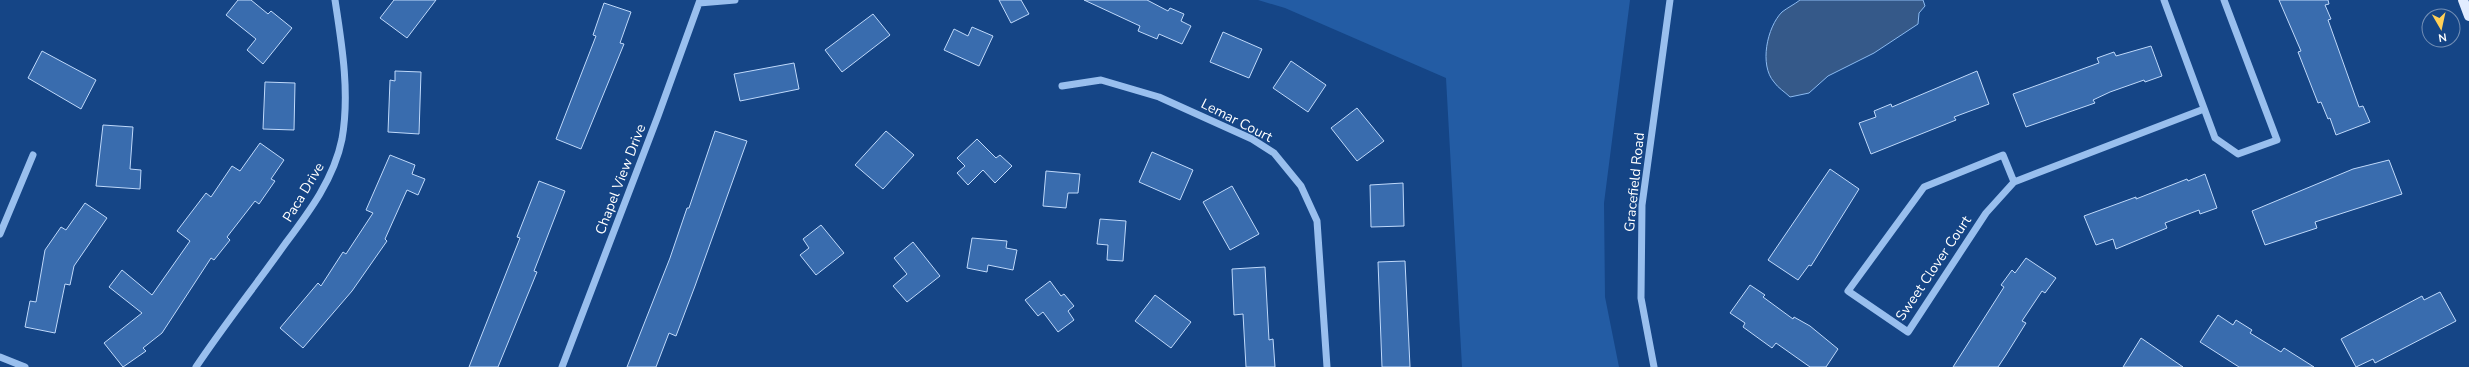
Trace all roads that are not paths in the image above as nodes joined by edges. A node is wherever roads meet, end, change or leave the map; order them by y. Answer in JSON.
{"nodes":[{"id":1,"x":335,"y":0,"type":"edge"},
{"id":2,"x":735,"y":0,"type":"edge"},
{"id":3,"x":1670,"y":0,"type":"edge"},
{"id":4,"x":2164,"y":0,"type":"edge"},
{"id":5,"x":2224,"y":0,"type":"edge"},
{"id":6,"x":2463,"y":0,"type":"edge"},
{"id":7,"x":699,"y":2,"type":"edge"},
{"id":8,"x":2469,"y":16,"type":"edge"},
{"id":9,"x":1062,"y":86,"type":"dead end"},
{"id":10,"x":2204,"y":109,"type":"junction"},
{"id":11,"x":33,"y":155,"type":"dead end"},
{"id":12,"x":2014,"y":182,"type":"junction"},
{"id":13,"x":0,"y":234,"type":"edge"},
{"id":14,"x":0,"y":357,"type":"edge"},
{"id":15,"x":25,"y":367,"type":"edge"},
{"id":16,"x":196,"y":367,"type":"edge"},
{"id":17,"x":562,"y":367,"type":"edge"},
{"id":18,"x":1327,"y":367,"type":"edge"},
{"id":19,"x":1654,"y":367,"type":"edge"}],
"edges":[{"from":1,"to":16,"type":"street","name":"Paca Drive"},
{"from":2,"to":7,"type":"street"},
{"from":3,"to":19,"type":"street","name":"Gracefield Road"},
{"from":4,"to":10,"type":"street"},
{"from":5,"to":10,"type":"street"},
{"from":6,"to":8,"type":"main road"},
{"from":7,"to":17,"type":"street","name":"Chapel View Drive"},
{"from":9,"to":18,"type":"street","name":"Lemar Court"},
{"from":10,"to":12,"type":"street","name":"Sweet Clover Court"},
{"from":11,"to":13,"type":"street"},
{"from":12,"to":12,"type":"street","name":"Sweet Clover Court"},
{"from":14,"to":15,"type":"street"}]}
